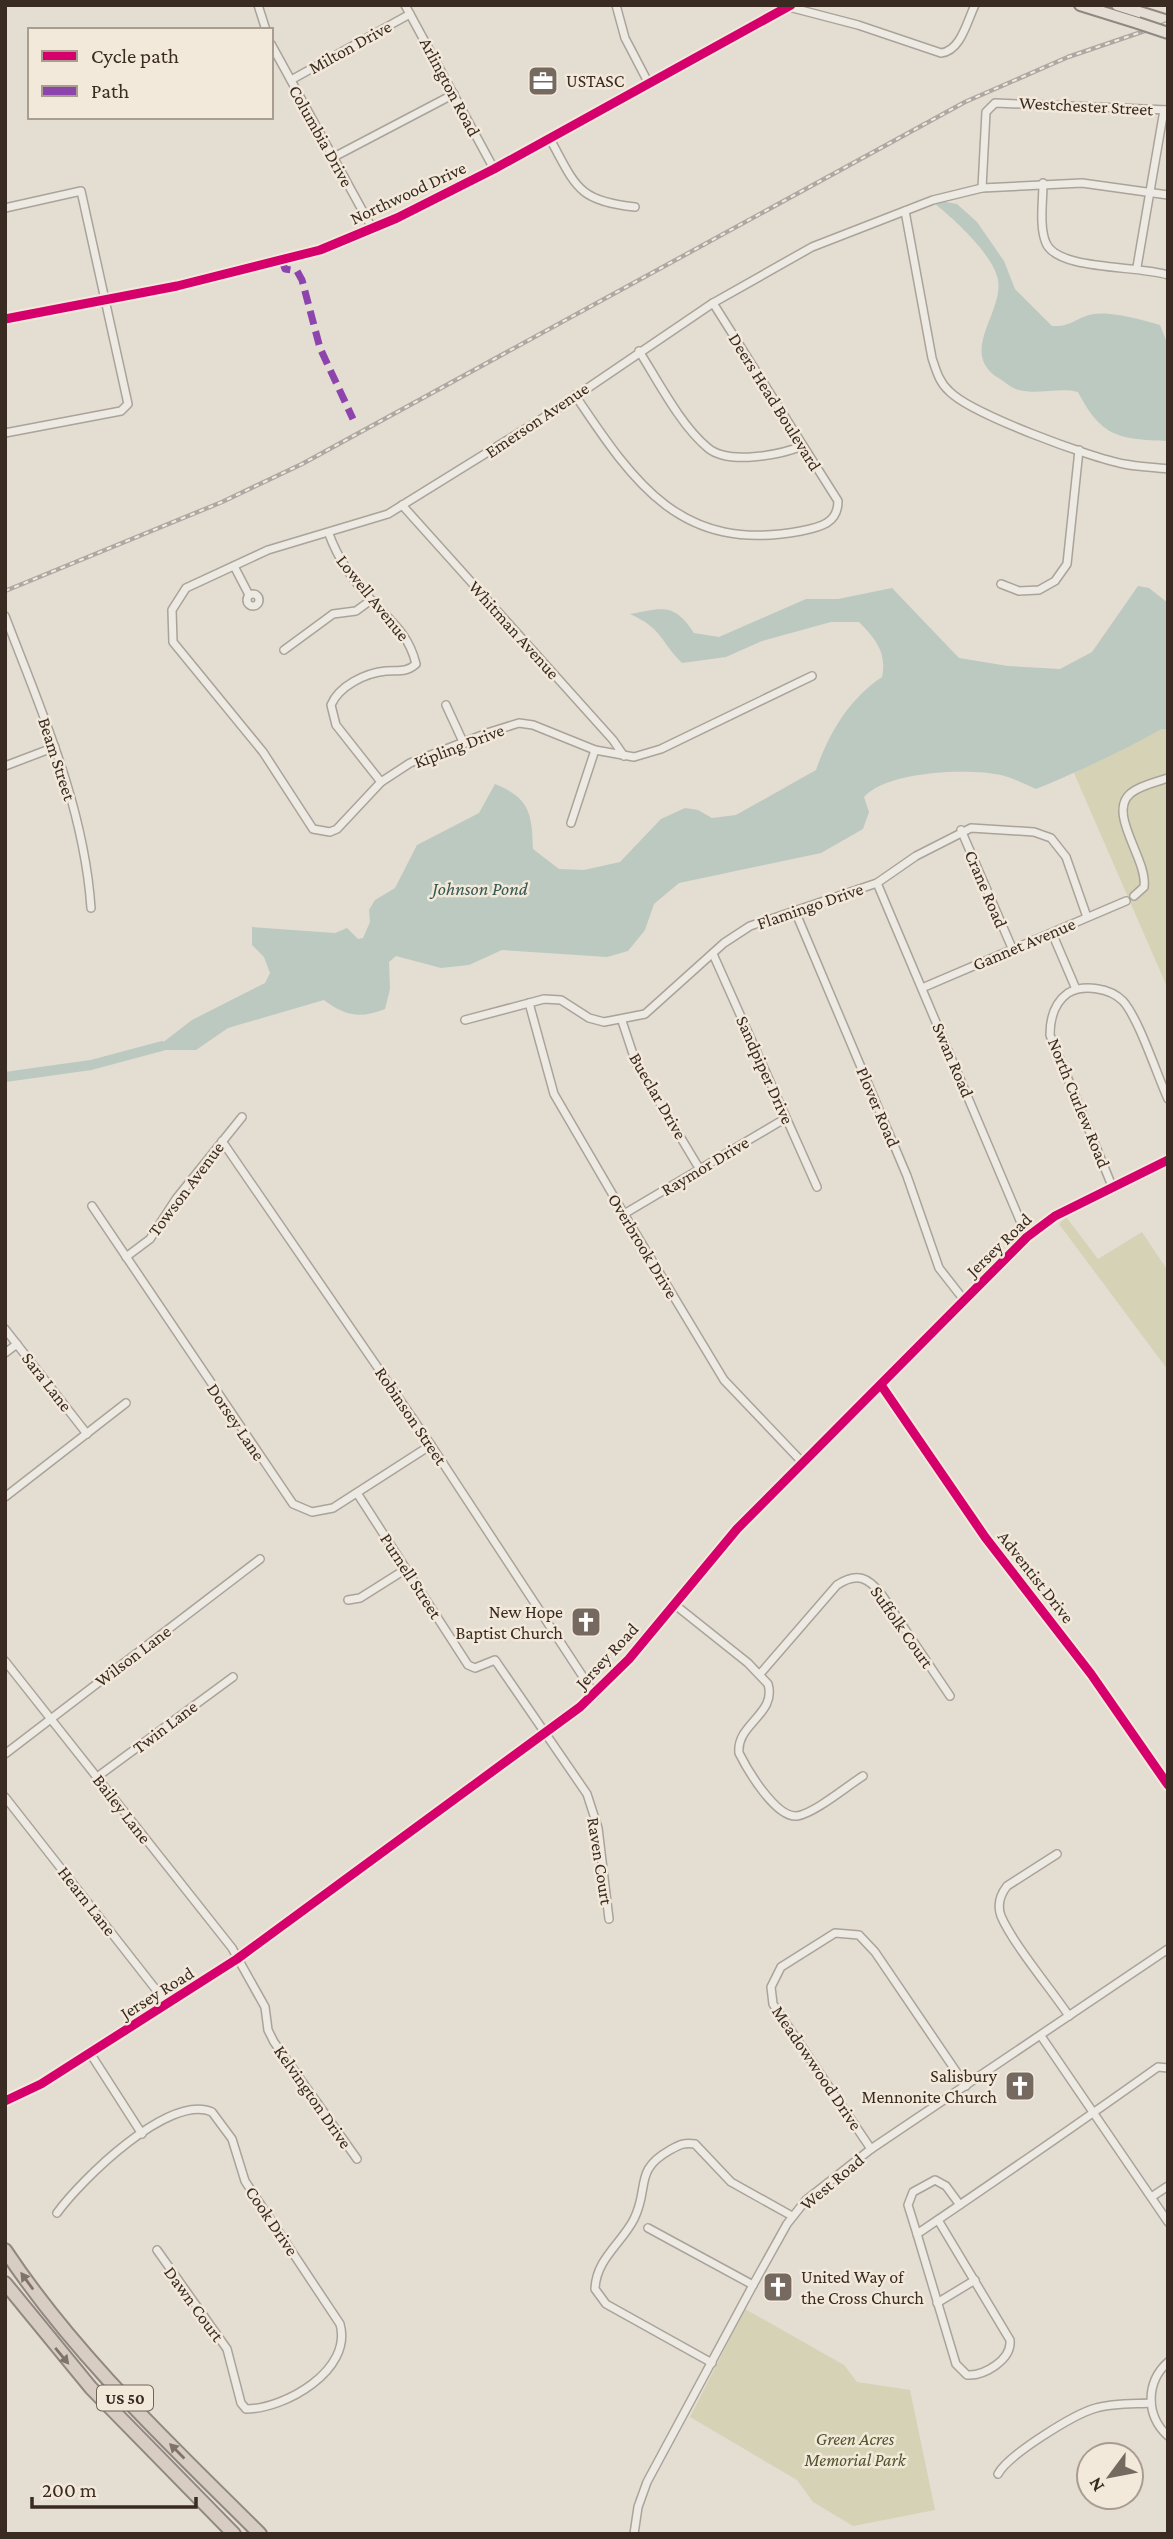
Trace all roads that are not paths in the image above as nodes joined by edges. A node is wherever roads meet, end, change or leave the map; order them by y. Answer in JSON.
{"nodes":[{"id":1,"x":258,"y":5,"type":"edge"},
{"id":2,"x":405,"y":5,"type":"edge"},
{"id":3,"x":616,"y":5,"type":"edge"},
{"id":4,"x":975,"y":5,"type":"edge"},
{"id":5,"x":1080,"y":5,"type":"edge"},
{"id":6,"x":1117,"y":5,"type":"edge"},
{"id":7,"x":790,"y":6,"type":"edge"},
{"id":8,"x":410,"y":14,"type":"junction"},
{"id":9,"x":1168,"y":21,"type":"edge"},
{"id":10,"x":265,"y":28,"type":"edge"},
{"id":11,"x":1168,"y":33,"type":"edge"},
{"id":12,"x":273,"y":48,"type":"edge"},
{"id":13,"x":290,"y":80,"type":"junction"},
{"id":14,"x":649,"y":84,"type":"junction"},
{"id":15,"x":454,"y":94,"type":"junction"},
{"id":16,"x":1166,"y":110,"type":"edge"},
{"id":17,"x":550,"y":139,"type":"junction"},
{"id":18,"x":332,"y":158,"type":"junction"},
{"id":19,"x":494,"y":169,"type":"junction"},
{"id":20,"x":1043,"y":183,"type":"junction"},
{"id":21,"x":982,"y":188,"type":"junction"},
{"id":22,"x":1148,"y":191,"type":"junction"},
{"id":23,"x":1168,"y":195,"type":"edge"},
{"id":24,"x":635,"y":207,"type":"dead end"},
{"id":25,"x":5,"y":208,"type":"edge"},
{"id":26,"x":905,"y":211,"type":"junction"},
{"id":27,"x":372,"y":229,"type":"junction"},
{"id":28,"x":1137,"y":267,"type":"junction"},
{"id":29,"x":1168,"y":275,"type":"edge"},
{"id":30,"x":107,"y":299,"type":"junction"},
{"id":31,"x":713,"y":303,"type":"junction"},
{"id":32,"x":5,"y":319,"type":"edge"},
{"id":33,"x":639,"y":351,"type":"junction"},
{"id":34,"x":575,"y":395,"type":"junction"},
{"id":35,"x":5,"y":433,"type":"edge"},
{"id":36,"x":802,"y":446,"type":"junction"},
{"id":37,"x":1079,"y":450,"type":"junction"},
{"id":38,"x":1168,"y":469,"type":"edge"},
{"id":39,"x":402,"y":505,"type":"junction"},
{"id":40,"x":329,"y":534,"type":"junction"},
{"id":41,"x":234,"y":566,"type":"junction"},
{"id":42,"x":1001,"y":584,"type":"dead end"},
{"id":43,"x":248,"y":593,"type":"dead end"},
{"id":44,"x":371,"y":600,"type":"junction"},
{"id":45,"x":5,"y":615,"type":"edge"},
{"id":46,"x":284,"y":650,"type":"dead end"},
{"id":47,"x":813,"y":676,"type":"dead end"},
{"id":48,"x":446,"y":705,"type":"dead end"},
{"id":49,"x":464,"y":744,"type":"junction"},
{"id":50,"x":55,"y":747,"type":"junction"},
{"id":51,"x":594,"y":750,"type":"junction"},
{"id":52,"x":624,"y":756,"type":"junction"},
{"id":53,"x":5,"y":766,"type":"edge"},
{"id":54,"x":1168,"y":778,"type":"edge"},
{"id":55,"x":381,"y":782,"type":"junction"},
{"id":56,"x":571,"y":823,"type":"dead end"},
{"id":57,"x":961,"y":831,"type":"junction"},
{"id":58,"x":318,"y":832,"type":"joint"},
{"id":59,"x":877,"y":883,"type":"junction"},
{"id":60,"x":1134,"y":896,"type":"dead end"},
{"id":61,"x":1126,"y":901,"type":"dead end"},
{"id":62,"x":91,"y":908,"type":"dead end"},
{"id":63,"x":795,"y":911,"type":"junction"},
{"id":64,"x":1087,"y":917,"type":"junction"},
{"id":65,"x":1052,"y":933,"type":"junction"},
{"id":66,"x":1012,"y":948,"type":"junction"},
{"id":67,"x":713,"y":954,"type":"junction"},
{"id":68,"x":922,"y":988,"type":"junction"},
{"id":69,"x":1076,"y":989,"type":"junction"},
{"id":70,"x":529,"y":1003,"type":"junction"},
{"id":71,"x":464,"y":1020,"type":"dead end"},
{"id":72,"x":622,"y":1021,"type":"junction"},
{"id":73,"x":1168,"y":1099,"type":"edge"},
{"id":74,"x":242,"y":1117,"type":"dead end"},
{"id":75,"x":786,"y":1118,"type":"junction"},
{"id":76,"x":222,"y":1141,"type":"junction"},
{"id":77,"x":1168,"y":1160,"type":"edge"},
{"id":78,"x":699,"y":1168,"type":"junction"},
{"id":79,"x":1112,"y":1186,"type":"junction"},
{"id":80,"x":817,"y":1187,"type":"dead end"},
{"id":81,"x":92,"y":1206,"type":"dead end"},
{"id":82,"x":624,"y":1214,"type":"junction"},
{"id":83,"x":1027,"y":1237,"type":"junction"},
{"id":84,"x":126,"y":1257,"type":"junction"},
{"id":85,"x":964,"y":1300,"type":"junction"},
{"id":86,"x":5,"y":1329,"type":"edge"},
{"id":87,"x":17,"y":1344,"type":"junction"},
{"id":88,"x":5,"y":1353,"type":"edge"},
{"id":89,"x":881,"y":1385,"type":"junction"},
{"id":90,"x":127,"y":1404,"type":"dead end"},
{"id":91,"x":88,"y":1434,"type":"junction"},
{"id":92,"x":431,"y":1445,"type":"junction"},
{"id":93,"x":803,"y":1463,"type":"junction"},
{"id":94,"x":357,"y":1493,"type":"junction"},
{"id":95,"x":5,"y":1497,"type":"edge"},
{"id":96,"x":260,"y":1559,"type":"dead end"},
{"id":97,"x":406,"y":1569,"type":"junction"},
{"id":98,"x":348,"y":1600,"type":"dead end"},
{"id":99,"x":674,"y":1604,"type":"junction"},
{"id":100,"x":5,"y":1661,"type":"edge"},
{"id":101,"x":761,"y":1674,"type":"junction"},
{"id":102,"x":233,"y":1677,"type":"dead end"},
{"id":103,"x":595,"y":1695,"type":"junction"},
{"id":104,"x":950,"y":1696,"type":"dead end"},
{"id":105,"x":51,"y":1719,"type":"junction"},
{"id":106,"x":544,"y":1734,"type":"junction"},
{"id":107,"x":5,"y":1754,"type":"edge"},
{"id":108,"x":863,"y":1776,"type":"dead end"},
{"id":109,"x":97,"y":1777,"type":"junction"},
{"id":110,"x":1168,"y":1785,"type":"edge"},
{"id":111,"x":5,"y":1797,"type":"edge"},
{"id":112,"x":1057,"y":1854,"type":"dead end"},
{"id":113,"x":609,"y":1919,"type":"dead end"},
{"id":114,"x":1168,"y":1949,"type":"edge"},
{"id":115,"x":237,"y":1959,"type":"junction"},
{"id":116,"x":168,"y":2005,"type":"junction"},
{"id":117,"x":1069,"y":2016,"type":"junction"},
{"id":118,"x":1041,"y":2036,"type":"junction"},
{"id":119,"x":90,"y":2053,"type":"junction"},
{"id":120,"x":1168,"y":2068,"type":"edge"},
{"id":121,"x":966,"y":2086,"type":"junction"},
{"id":122,"x":5,"y":2101,"type":"edge"},
{"id":123,"x":1093,"y":2113,"type":"junction"},
{"id":124,"x":142,"y":2134,"type":"junction"},
{"id":125,"x":871,"y":2149,"type":"junction"},
{"id":126,"x":357,"y":2160,"type":"dead end"},
{"id":127,"x":1168,"y":2186,"type":"edge"},
{"id":128,"x":1153,"y":2196,"type":"junction"},
{"id":129,"x":960,"y":2205,"type":"junction"},
{"id":130,"x":57,"y":2213,"type":"dead end"},
{"id":131,"x":792,"y":2217,"type":"junction"},
{"id":132,"x":939,"y":2220,"type":"junction"},
{"id":133,"x":1168,"y":2222,"type":"edge"},
{"id":134,"x":648,"y":2228,"type":"dead end"},
{"id":135,"x":917,"y":2234,"type":"junction"},
{"id":136,"x":5,"y":2250,"type":"edge"},
{"id":137,"x":157,"y":2250,"type":"dead end"},
{"id":138,"x":975,"y":2280,"type":"junction"},
{"id":139,"x":5,"y":2283,"type":"edge"},
{"id":140,"x":753,"y":2285,"type":"junction"},
{"id":141,"x":937,"y":2303,"type":"junction"},
{"id":142,"x":338,"y":2351,"type":"joint"},
{"id":143,"x":1168,"y":2362,"type":"edge"},
{"id":144,"x":712,"y":2363,"type":"junction"},
{"id":145,"x":1151,"y":2403,"type":"junction"},
{"id":146,"x":1168,"y":2436,"type":"edge"},
{"id":147,"x":998,"y":2474,"type":"dead end"},
{"id":148,"x":234,"y":2534,"type":"edge"},
{"id":149,"x":260,"y":2534,"type":"edge"},
{"id":150,"x":634,"y":2534,"type":"edge"}],
"edges":[{"from":1,"to":10,"type":"street"},
{"from":2,"to":8,"type":"street","name":"Arlington Road"},
{"from":3,"to":14,"type":"street"},
{"from":4,"to":7,"type":"street"},
{"from":5,"to":11,"type":"main road","bridge":true},
{"from":6,"to":9,"type":"main road"},
{"from":7,"to":14,"type":"street","name":"Northwood Drive"},
{"from":8,"to":13,"type":"street","name":"Milton Drive"},
{"from":8,"to":15,"type":"street","name":"Arlington Road"},
{"from":12,"to":13,"type":"street","name":"Columbia Drive"},
{"from":13,"to":18,"type":"street","name":"Columbia Drive"},
{"from":14,"to":17,"type":"street","name":"Northwood Drive"},
{"from":15,"to":18,"type":"street"},
{"from":15,"to":19,"type":"street","name":"Arlington Road"},
{"from":16,"to":21,"type":"street","name":"Westchester Street"},
{"from":16,"to":22,"type":"street"},
{"from":17,"to":19,"type":"street","name":"Northwood Drive"},
{"from":17,"to":24,"type":"street"},
{"from":18,"to":27,"type":"street","name":"Columbia Drive"},
{"from":19,"to":27,"type":"street","name":"Northwood Drive"},
{"from":20,"to":21,"type":"street","name":"Emerson Avenue"},
{"from":20,"to":22,"type":"street","name":"Emerson Avenue"},
{"from":20,"to":28,"type":"street"},
{"from":21,"to":26,"type":"street","name":"Emerson Avenue"},
{"from":22,"to":23,"type":"street","name":"Emerson Avenue"},
{"from":22,"to":28,"type":"street"},
{"from":25,"to":30,"type":"street"},
{"from":26,"to":31,"type":"street","name":"Emerson Avenue"},
{"from":26,"to":37,"type":"street"},
{"from":27,"to":30,"type":"street","name":"Northwood Drive"},
{"from":28,"to":29,"type":"street"},
{"from":30,"to":32,"type":"street","name":"Northwood Drive"},
{"from":30,"to":35,"type":"street"},
{"from":31,"to":33,"type":"street","name":"Emerson Avenue"},
{"from":31,"to":36,"type":"street","name":"Deers Head Boulevard"},
{"from":33,"to":34,"type":"street","name":"Emerson Avenue"},
{"from":33,"to":36,"type":"street"},
{"from":34,"to":36,"type":"street","name":"Deers Head Boulevard"},
{"from":34,"to":39,"type":"street","name":"Emerson Avenue"},
{"from":37,"to":38,"type":"street"},
{"from":37,"to":42,"type":"street"},
{"from":39,"to":40,"type":"street","name":"Emerson Avenue"},
{"from":39,"to":52,"type":"street","name":"Whitman Avenue"},
{"from":40,"to":41,"type":"street","name":"Emerson Avenue"},
{"from":40,"to":44,"type":"street","name":"Lowell Avenue"},
{"from":41,"to":43,"type":"street"},
{"from":41,"to":58,"type":"street","name":"Emerson Avenue"},
{"from":44,"to":46,"type":"street"},
{"from":44,"to":55,"type":"street","name":"Lowell Avenue"},
{"from":45,"to":50,"type":"street","name":"Beam Street"},
{"from":47,"to":52,"type":"street","name":"Kipling Drive"},
{"from":48,"to":49,"type":"street"},
{"from":49,"to":51,"type":"street","name":"Kipling Drive"},
{"from":49,"to":55,"type":"street","name":"Kipling Drive"},
{"from":50,"to":53,"type":"street"},
{"from":50,"to":62,"type":"street","name":"Beam Street"},
{"from":51,"to":52,"type":"street","name":"Kipling Drive"},
{"from":51,"to":56,"type":"street"},
{"from":54,"to":60,"type":"street"},
{"from":55,"to":58,"type":"street","name":"Kipling Drive"},
{"from":57,"to":59,"type":"street","name":"Flamingo Drive"},
{"from":57,"to":64,"type":"street","name":"Flamingo Drive"},
{"from":57,"to":66,"type":"street","name":"Crane Road"},
{"from":59,"to":63,"type":"street","name":"Flamingo Drive"},
{"from":59,"to":68,"type":"street","name":"Swan Road"},
{"from":61,"to":64,"type":"street","name":"Gannet Avenue"},
{"from":63,"to":67,"type":"street","name":"Flamingo Drive"},
{"from":63,"to":85,"type":"street","name":"Plover Road"},
{"from":64,"to":65,"type":"street","name":"Gannet Avenue"},
{"from":65,"to":66,"type":"street","name":"Gannet Avenue"},
{"from":65,"to":69,"type":"street"},
{"from":66,"to":68,"type":"street","name":"Gannet Avenue"},
{"from":67,"to":72,"type":"street","name":"Flamingo Drive"},
{"from":67,"to":75,"type":"street","name":"Sandpiper Drive"},
{"from":68,"to":83,"type":"street","name":"Swan Road"},
{"from":69,"to":73,"type":"street"},
{"from":69,"to":79,"type":"street","name":"North Curlew Road"},
{"from":70,"to":71,"type":"street"},
{"from":70,"to":72,"type":"street"},
{"from":70,"to":82,"type":"street","name":"Overbrook Drive"},
{"from":72,"to":78,"type":"street","name":"Bueclar Drive"},
{"from":74,"to":76,"type":"street","name":"Towson Avenue"},
{"from":75,"to":78,"type":"street","name":"Raymor Drive"},
{"from":75,"to":80,"type":"street","name":"Sandpiper Drive"},
{"from":76,"to":84,"type":"street","name":"Towson Avenue"},
{"from":76,"to":92,"type":"street","name":"Robinson Street"},
{"from":77,"to":79,"type":"street","name":"Jersey Road"},
{"from":78,"to":82,"type":"street","name":"Raymor Drive"},
{"from":79,"to":83,"type":"street","name":"Jersey Road"},
{"from":81,"to":84,"type":"street","name":"Dorsey Lane"},
{"from":82,"to":93,"type":"street","name":"Overbrook Drive"},
{"from":83,"to":85,"type":"street","name":"Jersey Road"},
{"from":84,"to":94,"type":"street","name":"Dorsey Lane"},
{"from":85,"to":89,"type":"street","name":"Jersey Road"},
{"from":86,"to":87,"type":"street","name":"Sara Lane"},
{"from":87,"to":88,"type":"street"},
{"from":87,"to":91,"type":"street","name":"Sara Lane"},
{"from":89,"to":93,"type":"street","name":"Jersey Road"},
{"from":89,"to":110,"type":"street","name":"Adventist Drive"},
{"from":90,"to":91,"type":"street"},
{"from":91,"to":95,"type":"street"},
{"from":92,"to":94,"type":"street","name":"Dorsey Lane"},
{"from":92,"to":103,"type":"street","name":"Robinson Street"},
{"from":93,"to":99,"type":"street","name":"Jersey Road"},
{"from":94,"to":97,"type":"street","name":"Purnell Street"},
{"from":96,"to":105,"type":"street","name":"Wilson Lane"},
{"from":97,"to":98,"type":"street"},
{"from":97,"to":106,"type":"street","name":"Purnell Street"},
{"from":99,"to":101,"type":"street"},
{"from":99,"to":103,"type":"street","name":"Jersey Road"},
{"from":100,"to":105,"type":"street","name":"Bailey Lane"},
{"from":101,"to":104,"type":"street","name":"Suffolk Court"},
{"from":101,"to":108,"type":"street"},
{"from":102,"to":109,"type":"street","name":"Twin Lane"},
{"from":103,"to":106,"type":"street","name":"Jersey Road"},
{"from":105,"to":107,"type":"street","name":"Wilson Lane"},
{"from":105,"to":109,"type":"street","name":"Bailey Lane"},
{"from":106,"to":113,"type":"street","name":"Raven Court"},
{"from":106,"to":115,"type":"street","name":"Jersey Road"},
{"from":109,"to":115,"type":"street","name":"Bailey Lane"},
{"from":111,"to":116,"type":"street","name":"Hearn Lane"},
{"from":112,"to":117,"type":"street"},
{"from":114,"to":117,"type":"street","name":"West Road"},
{"from":115,"to":116,"type":"street","name":"Jersey Road"},
{"from":115,"to":126,"type":"street","name":"Kelvington Drive"},
{"from":116,"to":119,"type":"street","name":"Jersey Road"},
{"from":117,"to":118,"type":"street","name":"West Road"},
{"from":118,"to":121,"type":"street","name":"West Road"},
{"from":118,"to":123,"type":"street"},
{"from":119,"to":122,"type":"street","name":"Jersey Road"},
{"from":119,"to":124,"type":"street"},
{"from":120,"to":123,"type":"street"},
{"from":121,"to":125,"type":"street","name":"West Road"},
{"from":121,"to":125,"type":"street","name":"Meadowwood Drive"},
{"from":123,"to":128,"type":"street"},
{"from":123,"to":129,"type":"street"},
{"from":124,"to":130,"type":"street","name":"Cook Drive"},
{"from":124,"to":142,"type":"street","name":"Cook Drive"},
{"from":125,"to":131,"type":"street","name":"West Road"},
{"from":127,"to":128,"type":"street"},
{"from":128,"to":133,"type":"street"},
{"from":129,"to":132,"type":"street"},
{"from":129,"to":135,"type":"street"},
{"from":131,"to":140,"type":"street","name":"West Road"},
{"from":131,"to":144,"type":"street"},
{"from":132,"to":135,"type":"street"},
{"from":132,"to":138,"type":"street"},
{"from":134,"to":140,"type":"street"},
{"from":135,"to":141,"type":"street"},
{"from":149,"to":136,"type":"highway","number":"US 50","one_way":true},
{"from":137,"to":142,"type":"street","name":"Dawn Court"},
{"from":138,"to":141,"type":"street"},
{"from":138,"to":141,"type":"street"},
{"from":139,"to":148,"type":"highway","number":"US 50","one_way":true},
{"from":140,"to":144,"type":"street","name":"West Road"},
{"from":143,"to":145,"type":"street"},
{"from":144,"to":150,"type":"street","name":"West Road"},
{"from":145,"to":146,"type":"street"},
{"from":145,"to":147,"type":"street"}]}
